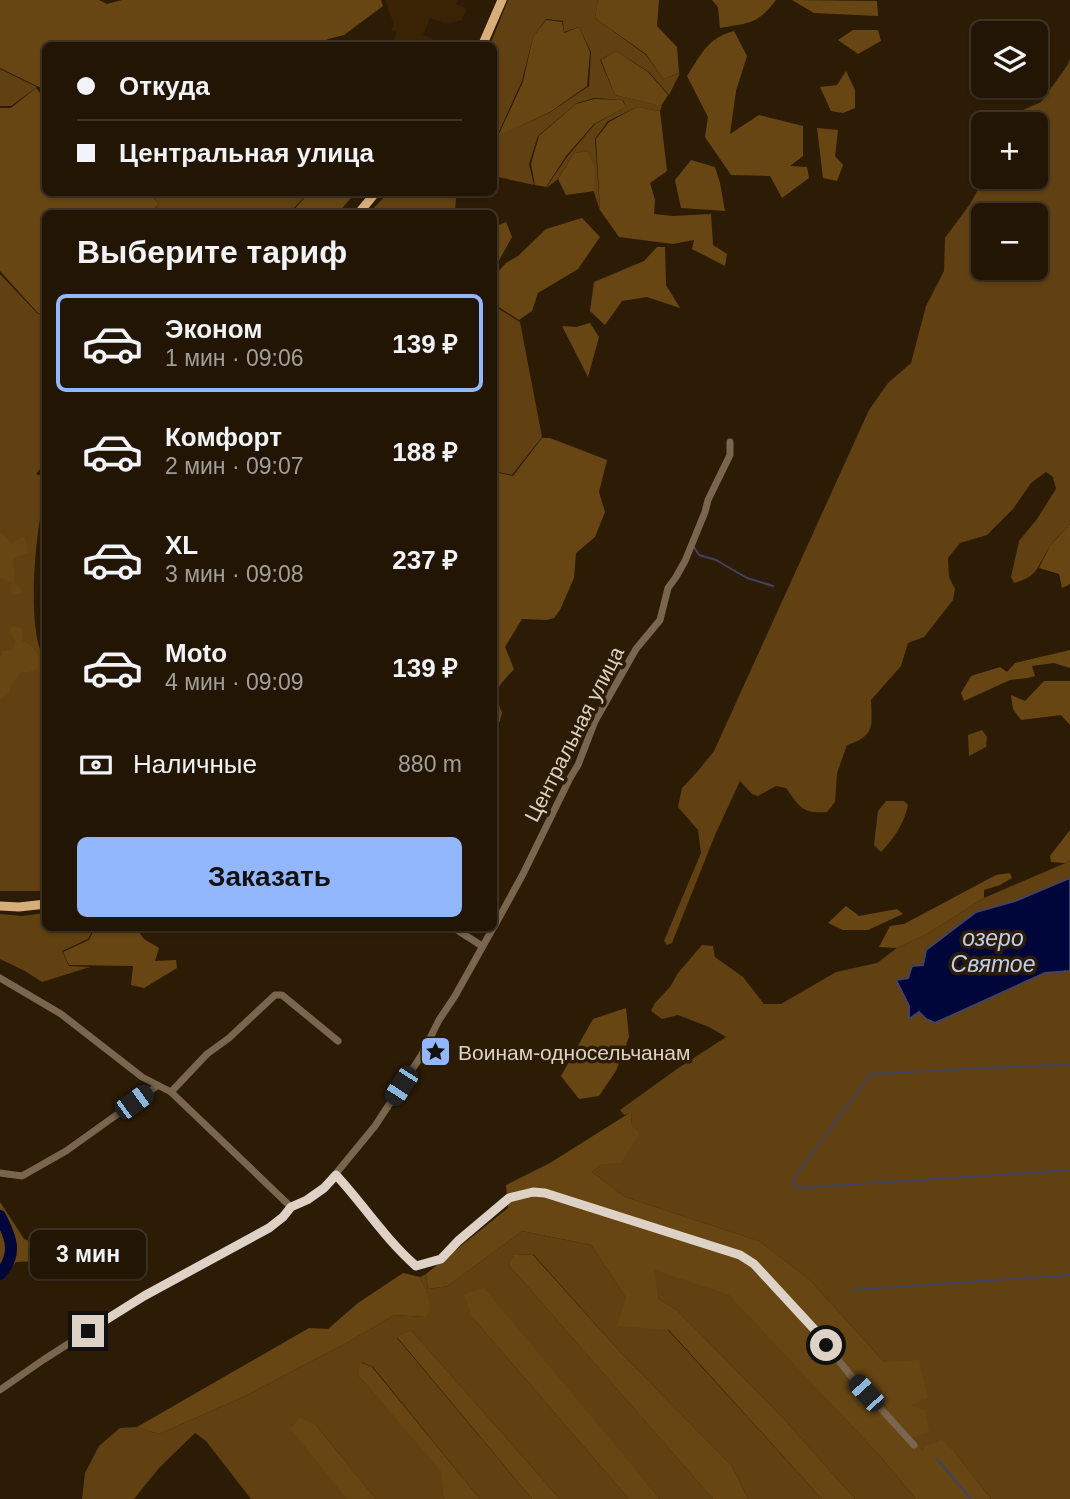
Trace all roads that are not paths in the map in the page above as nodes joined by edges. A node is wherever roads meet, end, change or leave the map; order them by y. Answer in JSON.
{"nodes":[{"id":1,"x":502,"y":0,"type":"edge"},
{"id":2,"x":484,"y":42,"type":"edge"},
{"id":3,"x":373,"y":196,"type":"edge"},
{"id":4,"x":361,"y":210,"type":"edge"},
{"id":5,"x":730,"y":442,"type":"dead end"},
{"id":6,"x":42,"y":904,"type":"edge"},
{"id":7,"x":0,"y":906,"type":"edge"},
{"id":8,"x":497,"y":920,"type":"edge"},
{"id":9,"x":459,"y":931,"type":"edge"},
{"id":10,"x":491,"y":931,"type":"edge"},
{"id":11,"x":482,"y":946,"type":"junction"},
{"id":12,"x":0,"y":978,"type":"edge"},
{"id":13,"x":338,"y":1041,"type":"dead end"},
{"id":14,"x":157,"y":1086,"type":"junction"},
{"id":15,"x":171,"y":1092,"type":"junction"},
{"id":16,"x":0,"y":1173,"type":"edge"},
{"id":17,"x":336,"y":1175,"type":"junction"},
{"id":18,"x":291,"y":1207,"type":"junction"},
{"id":19,"x":0,"y":1390,"type":"edge"},
{"id":20,"x":914,"y":1445,"type":"dead end"}],
"edges":[{"from":1,"to":2,"type":"main road"},
{"from":3,"to":4,"type":"main road"},
{"from":5,"to":8,"type":"street","name":"Центральная улица"},
{"from":6,"to":7,"type":"main road"},
{"from":9,"to":11,"type":"street"},
{"from":10,"to":11,"type":"street","name":"Центральная улица"},
{"from":11,"to":17,"type":"street","name":"Центральная улица"},
{"from":12,"to":14,"type":"street"},
{"from":13,"to":15,"type":"street"},
{"from":14,"to":15,"type":"street"},
{"from":14,"to":16,"type":"street"},
{"from":15,"to":18,"type":"street"},
{"from":17,"to":18,"type":"street","name":"Центральная улица"},
{"from":17,"to":20,"type":"street"},
{"from":18,"to":19,"type":"street","name":"Центральная улица"}]}
